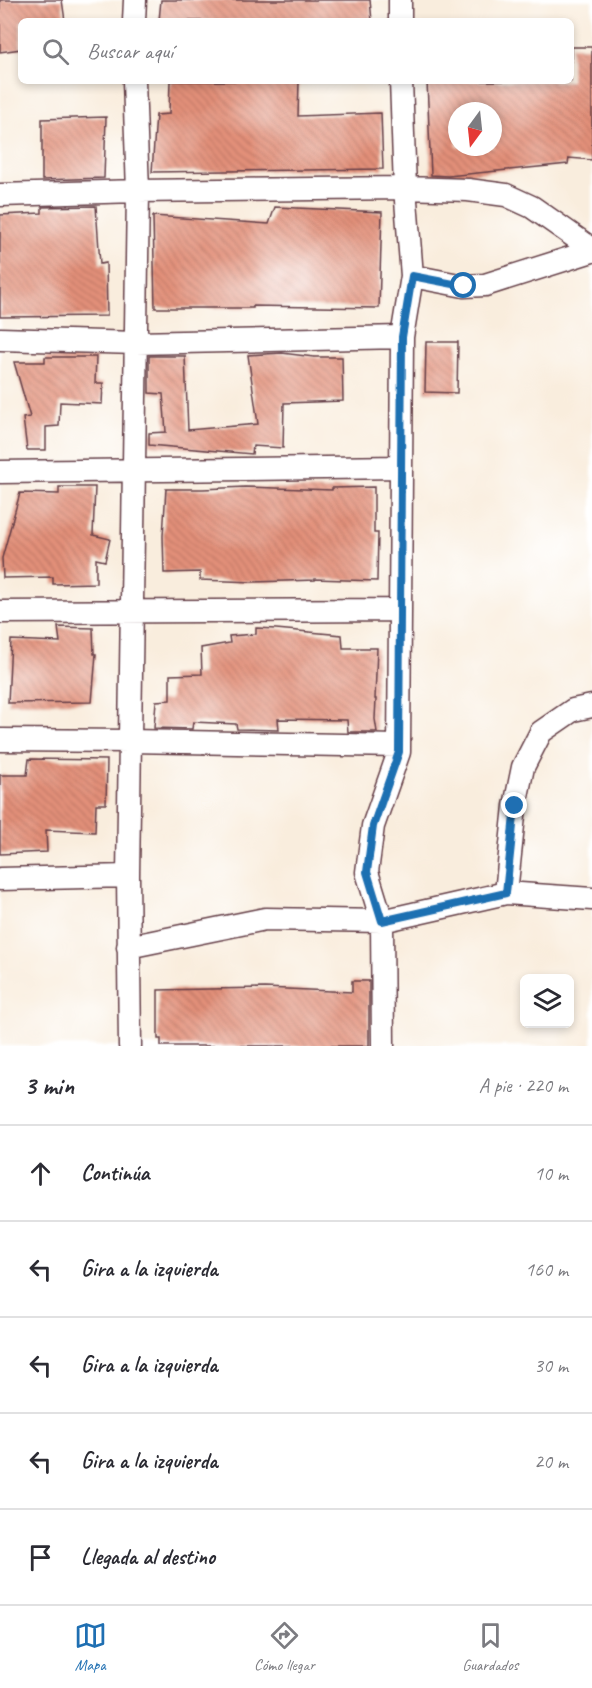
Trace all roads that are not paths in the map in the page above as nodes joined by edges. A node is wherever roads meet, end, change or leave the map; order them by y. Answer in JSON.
{"nodes":[{"id":1,"x":135,"y":0,"type":"edge"},
{"id":2,"x":400,"y":0,"type":"edge"},
{"id":3,"x":134,"y":18,"type":"edge"},
{"id":4,"x":400,"y":18,"type":"edge"},
{"id":5,"x":134,"y":84,"type":"edge"},
{"id":6,"x":401,"y":84,"type":"edge"},
{"id":7,"x":405,"y":188,"type":"junction"},
{"id":8,"x":138,"y":191,"type":"junction"},
{"id":9,"x":0,"y":195,"type":"edge"},
{"id":10,"x":592,"y":250,"type":"edge"},
{"id":11,"x":412,"y":276,"type":"junction"},
{"id":12,"x":402,"y":337,"type":"junction"},
{"id":13,"x":0,"y":339,"type":"edge"},
{"id":14,"x":136,"y":343,"type":"junction"},
{"id":15,"x":401,"y":467,"type":"junction"},
{"id":16,"x":134,"y":470,"type":"junction"},
{"id":17,"x":0,"y":472,"type":"edge"},
{"id":18,"x":400,"y":610,"type":"junction"},
{"id":19,"x":0,"y":612,"type":"edge"},
{"id":20,"x":131,"y":612,"type":"junction"},
{"id":21,"x":592,"y":706,"type":"edge"},
{"id":22,"x":0,"y":740,"type":"edge"},
{"id":23,"x":130,"y":741,"type":"junction"},
{"id":24,"x":399,"y":746,"type":"junction"},
{"id":25,"x":128,"y":876,"type":"junction"},
{"id":26,"x":0,"y":879,"type":"edge"},
{"id":27,"x":506,"y":893,"type":"junction"},
{"id":28,"x":592,"y":899,"type":"edge"},
{"id":29,"x":382,"y":921,"type":"junction"},
{"id":30,"x":128,"y":947,"type":"junction"},
{"id":31,"x":130,"y":1046,"type":"edge"},
{"id":32,"x":383,"y":1046,"type":"edge"}],
"edges":[{"from":1,"to":3,"type":"street"},
{"from":2,"to":4,"type":"street"},
{"from":5,"to":8,"type":"street"},
{"from":6,"to":7,"type":"street"},
{"from":7,"to":8,"type":"street"},
{"from":7,"to":10,"type":"street"},
{"from":7,"to":11,"type":"street"},
{"from":8,"to":9,"type":"street"},
{"from":8,"to":14,"type":"street"},
{"from":10,"to":11,"type":"street"},
{"from":11,"to":12,"type":"street"},
{"from":12,"to":14,"type":"street"},
{"from":12,"to":15,"type":"street"},
{"from":13,"to":14,"type":"street"},
{"from":14,"to":16,"type":"street"},
{"from":15,"to":16,"type":"street"},
{"from":15,"to":18,"type":"street"},
{"from":16,"to":17,"type":"street"},
{"from":16,"to":20,"type":"street"},
{"from":18,"to":20,"type":"street"},
{"from":18,"to":24,"type":"street"},
{"from":19,"to":20,"type":"street"},
{"from":20,"to":23,"type":"street"},
{"from":21,"to":27,"type":"street"},
{"from":22,"to":23,"type":"street"},
{"from":23,"to":24,"type":"street"},
{"from":23,"to":25,"type":"street"},
{"from":24,"to":29,"type":"street"},
{"from":25,"to":26,"type":"street"},
{"from":25,"to":30,"type":"street"},
{"from":27,"to":28,"type":"street"},
{"from":27,"to":29,"type":"street"},
{"from":29,"to":30,"type":"street"},
{"from":29,"to":32,"type":"street"},
{"from":30,"to":31,"type":"street"}]}
